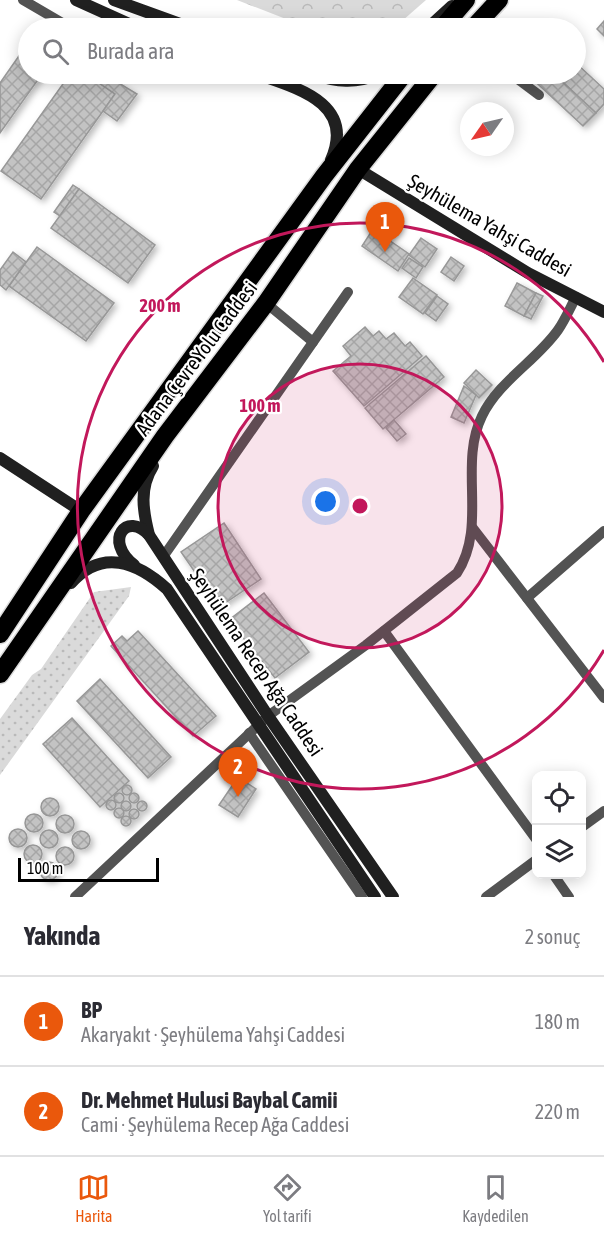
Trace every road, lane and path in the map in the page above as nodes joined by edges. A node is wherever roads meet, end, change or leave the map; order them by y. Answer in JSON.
{"nodes":[{"id":1,"x":23,"y":0,"type":"edge"},
{"id":2,"x":76,"y":0,"type":"edge"},
{"id":3,"x":114,"y":0,"type":"edge"},
{"id":4,"x":460,"y":0,"type":"edge"},
{"id":5,"x":466,"y":0,"type":"edge"},
{"id":6,"x":499,"y":0,"type":"edge"},
{"id":7,"x":54,"y":18,"type":"edge"},
{"id":8,"x":116,"y":18,"type":"edge"},
{"id":9,"x":164,"y":18,"type":"edge"},
{"id":10,"x":439,"y":18,"type":"edge"},
{"id":11,"x":451,"y":18,"type":"edge"},
{"id":12,"x":482,"y":18,"type":"edge"},
{"id":13,"x":284,"y":84,"type":"edge"},
{"id":14,"x":396,"y":84,"type":"edge"},
{"id":15,"x":426,"y":84,"type":"edge"},
{"id":16,"x":524,"y":84,"type":"edge"},
{"id":17,"x":539,"y":95,"type":"dead end"},
{"id":18,"x":358,"y":169,"type":"junction"},
{"id":19,"x":324,"y":176,"type":"junction"},
{"id":20,"x":348,"y":292,"type":"dead end"},
{"id":21,"x":576,"y":297,"type":"junction"},
{"id":22,"x":266,"y":303,"type":"junction"},
{"id":23,"x":604,"y":312,"type":"edge"},
{"id":24,"x":313,"y":342,"type":"junction"},
{"id":25,"x":165,"y":436,"type":"junction"},
{"id":26,"x":0,"y":458,"type":"edge"},
{"id":27,"x":81,"y":512,"type":"junction"},
{"id":28,"x":472,"y":526,"type":"junction"},
{"id":29,"x":604,"y":531,"type":"edge"},
{"id":30,"x":149,"y":535,"type":"junction"},
{"id":31,"x":164,"y":557,"type":"junction"},
{"id":32,"x":134,"y":565,"type":"junction"},
{"id":33,"x":55,"y":592,"type":"junction"},
{"id":34,"x":527,"y":598,"type":"junction"},
{"id":35,"x":384,"y":631,"type":"junction"},
{"id":36,"x":0,"y":634,"type":"edge"},
{"id":37,"x":0,"y":674,"type":"edge"},
{"id":38,"x":604,"y":698,"type":"edge"},
{"id":39,"x":259,"y":724,"type":"junction"},
{"id":40,"x":604,"y":811,"type":"edge"},
{"id":41,"x":585,"y":825,"type":"edge"},
{"id":42,"x":532,"y":832,"type":"edge"},
{"id":43,"x":532,"y":864,"type":"edge"},
{"id":44,"x":556,"y":879,"type":"edge"},
{"id":45,"x":75,"y":897,"type":"edge"},
{"id":46,"x":362,"y":897,"type":"edge"},
{"id":47,"x":375,"y":897,"type":"edge"},
{"id":48,"x":393,"y":897,"type":"edge"},
{"id":49,"x":486,"y":897,"type":"edge"},
{"id":50,"x":569,"y":897,"type":"edge"}],
"edges":[{"from":1,"to":7,"type":"street"},
{"from":2,"to":8,"type":"street"},
{"from":3,"to":9,"type":"street"},
{"from":4,"to":10,"type":"street"},
{"from":5,"to":11,"type":"highway"},
{"from":6,"to":12,"type":"highway"},
{"from":13,"to":19,"type":"street"},
{"from":14,"to":19,"type":"highway","name":"Adana Çevre Yolu Caddesi"},
{"from":15,"to":18,"type":"highway","name":"Adana Çevre Yolu Caddesi"},
{"from":16,"to":17,"type":"street"},
{"from":18,"to":21,"type":"street","name":"Şeyhülema Yahşi Caddesi"},
{"from":18,"to":22,"type":"highway","name":"Adana Çevre Yolu Caddesi"},
{"from":19,"to":27,"type":"highway","name":"Adana Çevre Yolu Caddesi"},
{"from":20,"to":24,"type":"street"},
{"from":21,"to":23,"type":"street","name":"Şeyhülema Yahşi Caddesi"},
{"from":21,"to":28,"type":"street"},
{"from":22,"to":24,"type":"street"},
{"from":22,"to":25,"type":"highway","name":"Adana Çevre Yolu Caddesi"},
{"from":24,"to":31,"type":"street"},
{"from":25,"to":30,"type":"street","name":"Şeyhülema Recep Ağa Caddesi"},
{"from":25,"to":33,"type":"highway","name":"Adana Çevre Yolu Caddesi"},
{"from":26,"to":27,"type":"street"},
{"from":27,"to":36,"type":"highway","name":"Adana Çevre Yolu Caddesi"},
{"from":28,"to":34,"type":"street"},
{"from":28,"to":35,"type":"street"},
{"from":29,"to":34,"type":"street"},
{"from":30,"to":31,"type":"street","name":"Şeyhülema Recep Ağa Caddesi"},
{"from":30,"to":32,"type":"street"},
{"from":31,"to":39,"type":"street","name":"Şeyhülema Recep Ağa Caddesi"},
{"from":32,"to":33,"type":"street"},
{"from":32,"to":39,"type":"street","name":"Şeyhülema Recep Ağa Caddesi"},
{"from":33,"to":37,"type":"highway","name":"Adana Çevre Yolu Caddesi"},
{"from":34,"to":38,"type":"street"},
{"from":35,"to":39,"type":"street"},
{"from":35,"to":42,"type":"street"},
{"from":39,"to":45,"type":"street"},
{"from":39,"to":46,"type":"street"},
{"from":39,"to":47,"type":"street","name":"Şeyhülema Recep Ağa Caddesi"},
{"from":39,"to":48,"type":"street","name":"Şeyhülema Recep Ağa Caddesi"},
{"from":40,"to":41,"type":"street"},
{"from":43,"to":49,"type":"street"},
{"from":44,"to":50,"type":"street"}]}
